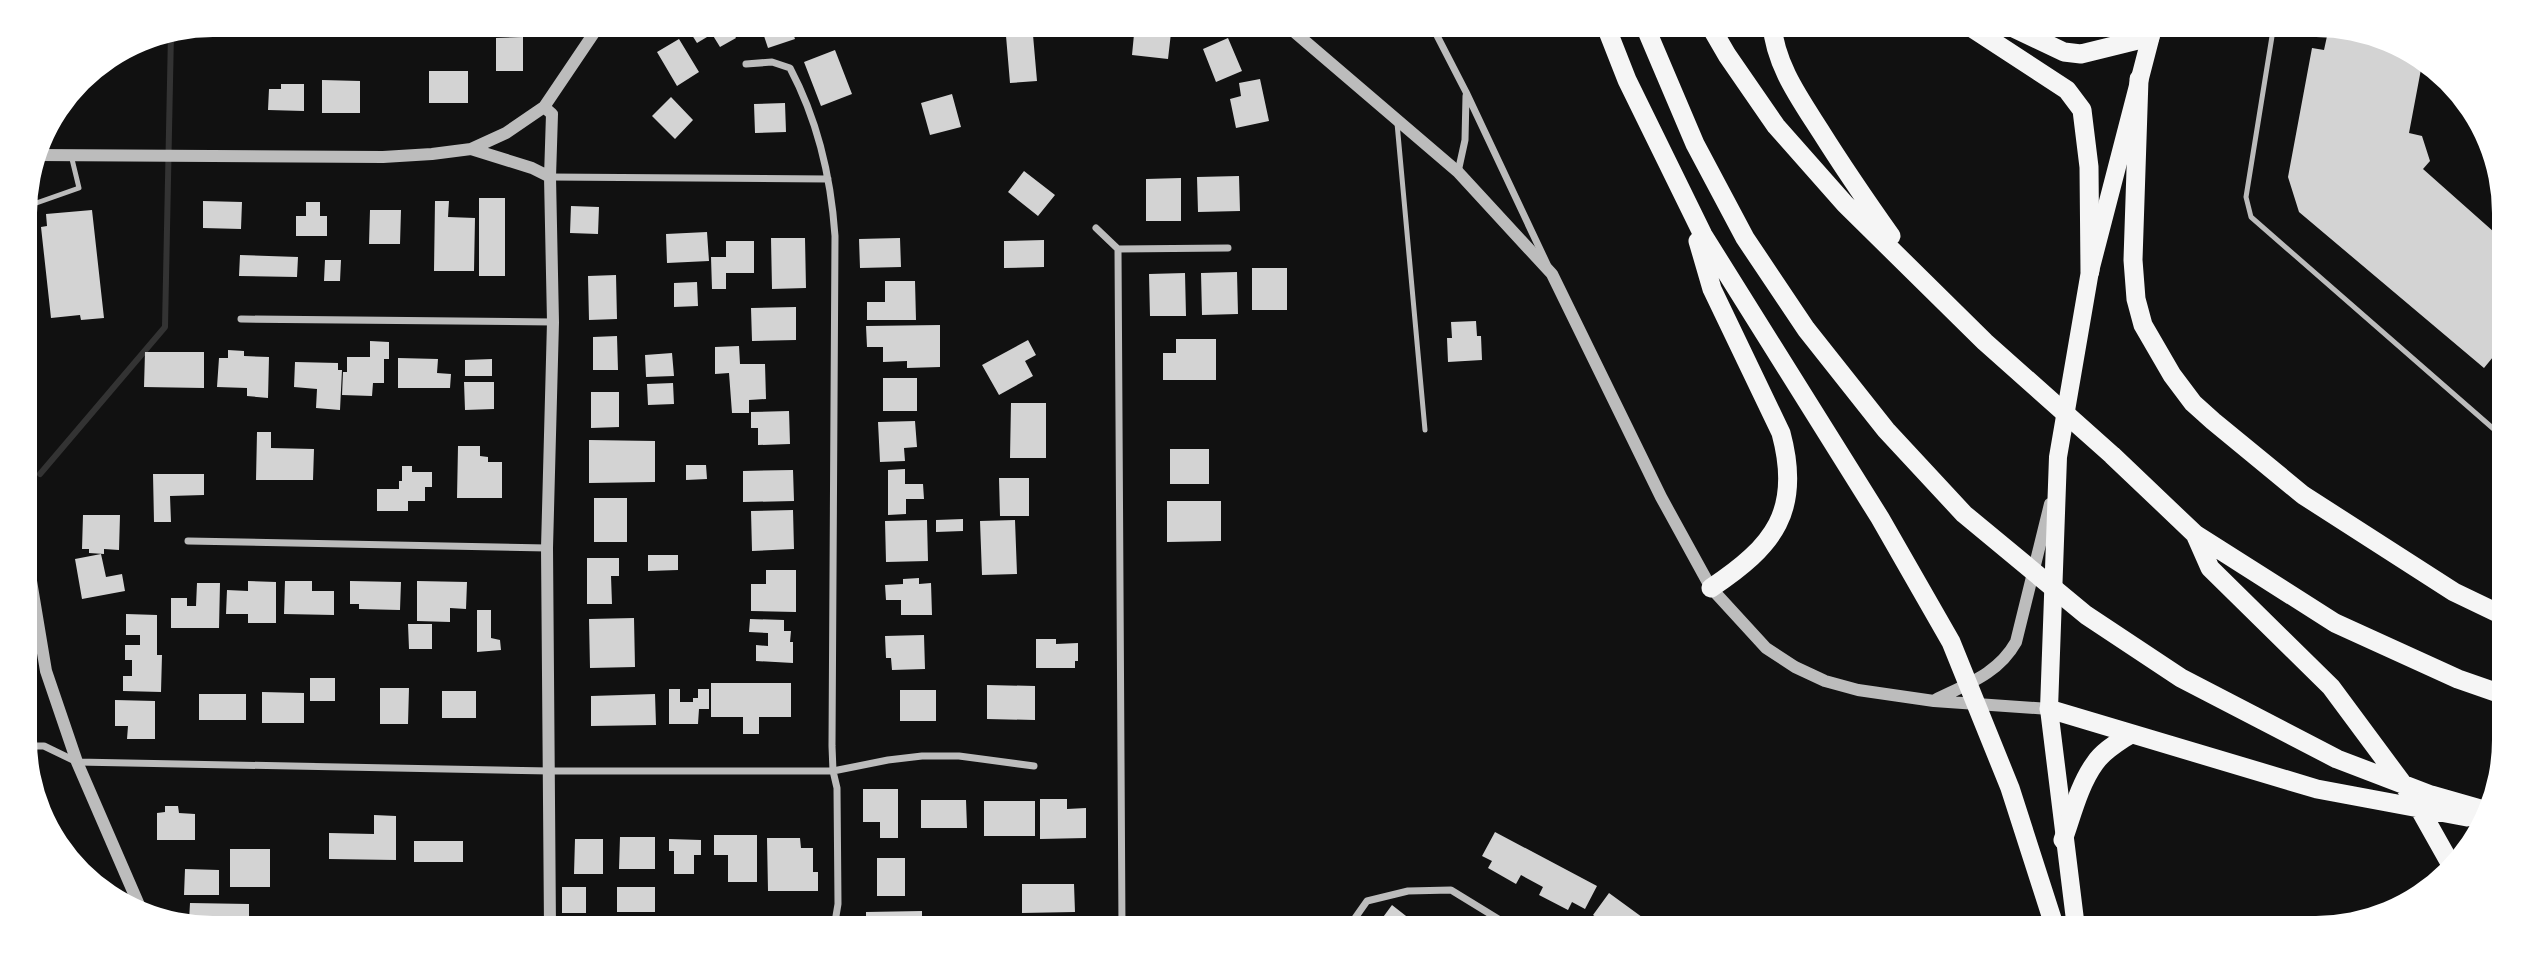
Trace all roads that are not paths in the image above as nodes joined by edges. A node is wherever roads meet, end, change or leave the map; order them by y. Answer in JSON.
{"nodes":[{"id":1,"x":591,"y":37,"type":"edge"},
{"id":2,"x":1300,"y":37,"type":"edge"},
{"id":3,"x":1438,"y":37,"type":"edge"},
{"id":4,"x":1610,"y":37,"type":"edge"},
{"id":5,"x":1650,"y":37,"type":"edge"},
{"id":6,"x":1717,"y":37,"type":"edge"},
{"id":7,"x":1775,"y":37,"type":"edge"},
{"id":8,"x":1986,"y":37,"type":"edge"},
{"id":9,"x":2032,"y":37,"type":"edge"},
{"id":10,"x":2133,"y":37,"type":"edge"},
{"id":11,"x":2150,"y":37,"type":"edge"},
{"id":12,"x":2272,"y":37,"type":"edge"},
{"id":13,"x":746,"y":64,"type":"dead end"},
{"id":14,"x":2139,"y":79,"type":"junction"},
{"id":15,"x":1466,"y":92,"type":"junction"},
{"id":16,"x":544,"y":107,"type":"junction"},
{"id":17,"x":1397,"y":122,"type":"junction"},
{"id":18,"x":471,"y":149,"type":"junction"},
{"id":19,"x":47,"y":155,"type":"edge"},
{"id":20,"x":71,"y":155,"type":"junction"},
{"id":21,"x":1458,"y":172,"type":"junction"},
{"id":22,"x":550,"y":177,"type":"junction"},
{"id":23,"x":828,"y":179,"type":"junction"},
{"id":24,"x":37,"y":203,"type":"edge"},
{"id":25,"x":1690,"y":213,"type":"junction"},
{"id":26,"x":1096,"y":228,"type":"dead end"},
{"id":27,"x":1227,"y":248,"type":"dead end"},
{"id":28,"x":1118,"y":249,"type":"junction"},
{"id":29,"x":1915,"y":271,"type":"junction"},
{"id":30,"x":2090,"y":271,"type":"junction"},
{"id":31,"x":1552,"y":274,"type":"junction"},
{"id":32,"x":241,"y":319,"type":"dead end"},
{"id":33,"x":553,"y":322,"type":"junction"},
{"id":34,"x":2492,"y":428,"type":"edge"},
{"id":35,"x":1425,"y":430,"type":"dead end"},
{"id":36,"x":2056,"y":483,"type":"junction"},
{"id":37,"x":2195,"y":534,"type":"junction"},
{"id":38,"x":188,"y":541,"type":"dead end"},
{"id":39,"x":547,"y":548,"type":"junction"},
{"id":40,"x":1710,"y":588,"type":"junction"},
{"id":41,"x":2492,"y":610,"type":"edge"},
{"id":42,"x":37,"y":614,"type":"edge"},
{"id":43,"x":2492,"y":691,"type":"edge"},
{"id":44,"x":1934,"y":701,"type":"junction"},
{"id":45,"x":2049,"y":709,"type":"junction"},
{"id":46,"x":2129,"y":735,"type":"junction"},
{"id":47,"x":37,"y":746,"type":"edge"},
{"id":48,"x":77,"y":762,"type":"junction"},
{"id":49,"x":1034,"y":766,"type":"dead end"},
{"id":50,"x":550,"y":771,"type":"junction"},
{"id":51,"x":833,"y":771,"type":"junction"},
{"id":52,"x":2478,"y":808,"type":"edge"},
{"id":53,"x":2474,"y":818,"type":"edge"},
{"id":54,"x":2063,"y":840,"type":"junction"},
{"id":55,"x":2447,"y":858,"type":"edge"},
{"id":56,"x":136,"y":898,"type":"edge"},
{"id":57,"x":550,"y":916,"type":"edge"},
{"id":58,"x":836,"y":916,"type":"edge"},
{"id":59,"x":1122,"y":916,"type":"edge"},
{"id":60,"x":1356,"y":916,"type":"edge"},
{"id":61,"x":1493,"y":916,"type":"edge"},
{"id":62,"x":2051,"y":916,"type":"edge"},
{"id":63,"x":2074,"y":916,"type":"edge"}],
"edges":[{"from":1,"to":16,"type":"street"},
{"from":2,"to":17,"type":"street"},
{"from":3,"to":15,"type":"street"},
{"from":4,"to":25,"type":"highway"},
{"from":5,"to":52,"type":"highway"},
{"from":6,"to":29,"type":"highway"},
{"from":7,"to":29,"type":"highway"},
{"from":8,"to":30,"type":"highway"},
{"from":9,"to":10,"type":"highway"},
{"from":11,"to":14,"type":"main road"},
{"from":12,"to":34,"type":"lane"},
{"from":13,"to":23,"type":"street"},
{"from":14,"to":30,"type":"main road"},
{"from":14,"to":41,"type":"highway"},
{"from":15,"to":21,"type":"street"},
{"from":15,"to":31,"type":"street"},
{"from":16,"to":18,"type":"street"},
{"from":16,"to":22,"type":"street"},
{"from":17,"to":21,"type":"street"},
{"from":17,"to":35,"type":"lane"},
{"from":18,"to":20,"type":"street"},
{"from":18,"to":22,"type":"street"},
{"from":19,"to":20,"type":"street"},
{"from":20,"to":24,"type":"lane"},
{"from":21,"to":31,"type":"street"},
{"from":22,"to":23,"type":"street"},
{"from":22,"to":33,"type":"street"},
{"from":23,"to":51,"type":"street"},
{"from":25,"to":40,"type":"highway"},
{"from":25,"to":62,"type":"highway"},
{"from":26,"to":28,"type":"street"},
{"from":27,"to":28,"type":"street"},
{"from":28,"to":59,"type":"street"},
{"from":29,"to":37,"type":"highway"},
{"from":30,"to":36,"type":"main road"},
{"from":31,"to":40,"type":"street"},
{"from":32,"to":33,"type":"street"},
{"from":33,"to":39,"type":"street"},
{"from":36,"to":44,"type":"street"},
{"from":36,"to":45,"type":"main road"},
{"from":37,"to":43,"type":"highway"},
{"from":37,"to":55,"type":"highway"},
{"from":38,"to":39,"type":"street"},
{"from":39,"to":50,"type":"street"},
{"from":40,"to":44,"type":"street"},
{"from":42,"to":48,"type":"street"},
{"from":44,"to":45,"type":"street"},
{"from":45,"to":46,"type":"highway"},
{"from":45,"to":54,"type":"main road"},
{"from":46,"to":53,"type":"highway"},
{"from":46,"to":54,"type":"highway"},
{"from":47,"to":48,"type":"street"},
{"from":48,"to":50,"type":"street"},
{"from":48,"to":56,"type":"street"},
{"from":49,"to":51,"type":"street"},
{"from":50,"to":51,"type":"street"},
{"from":50,"to":57,"type":"street"},
{"from":51,"to":58,"type":"street"},
{"from":54,"to":63,"type":"main road"},
{"from":60,"to":61,"type":"street"}]}
